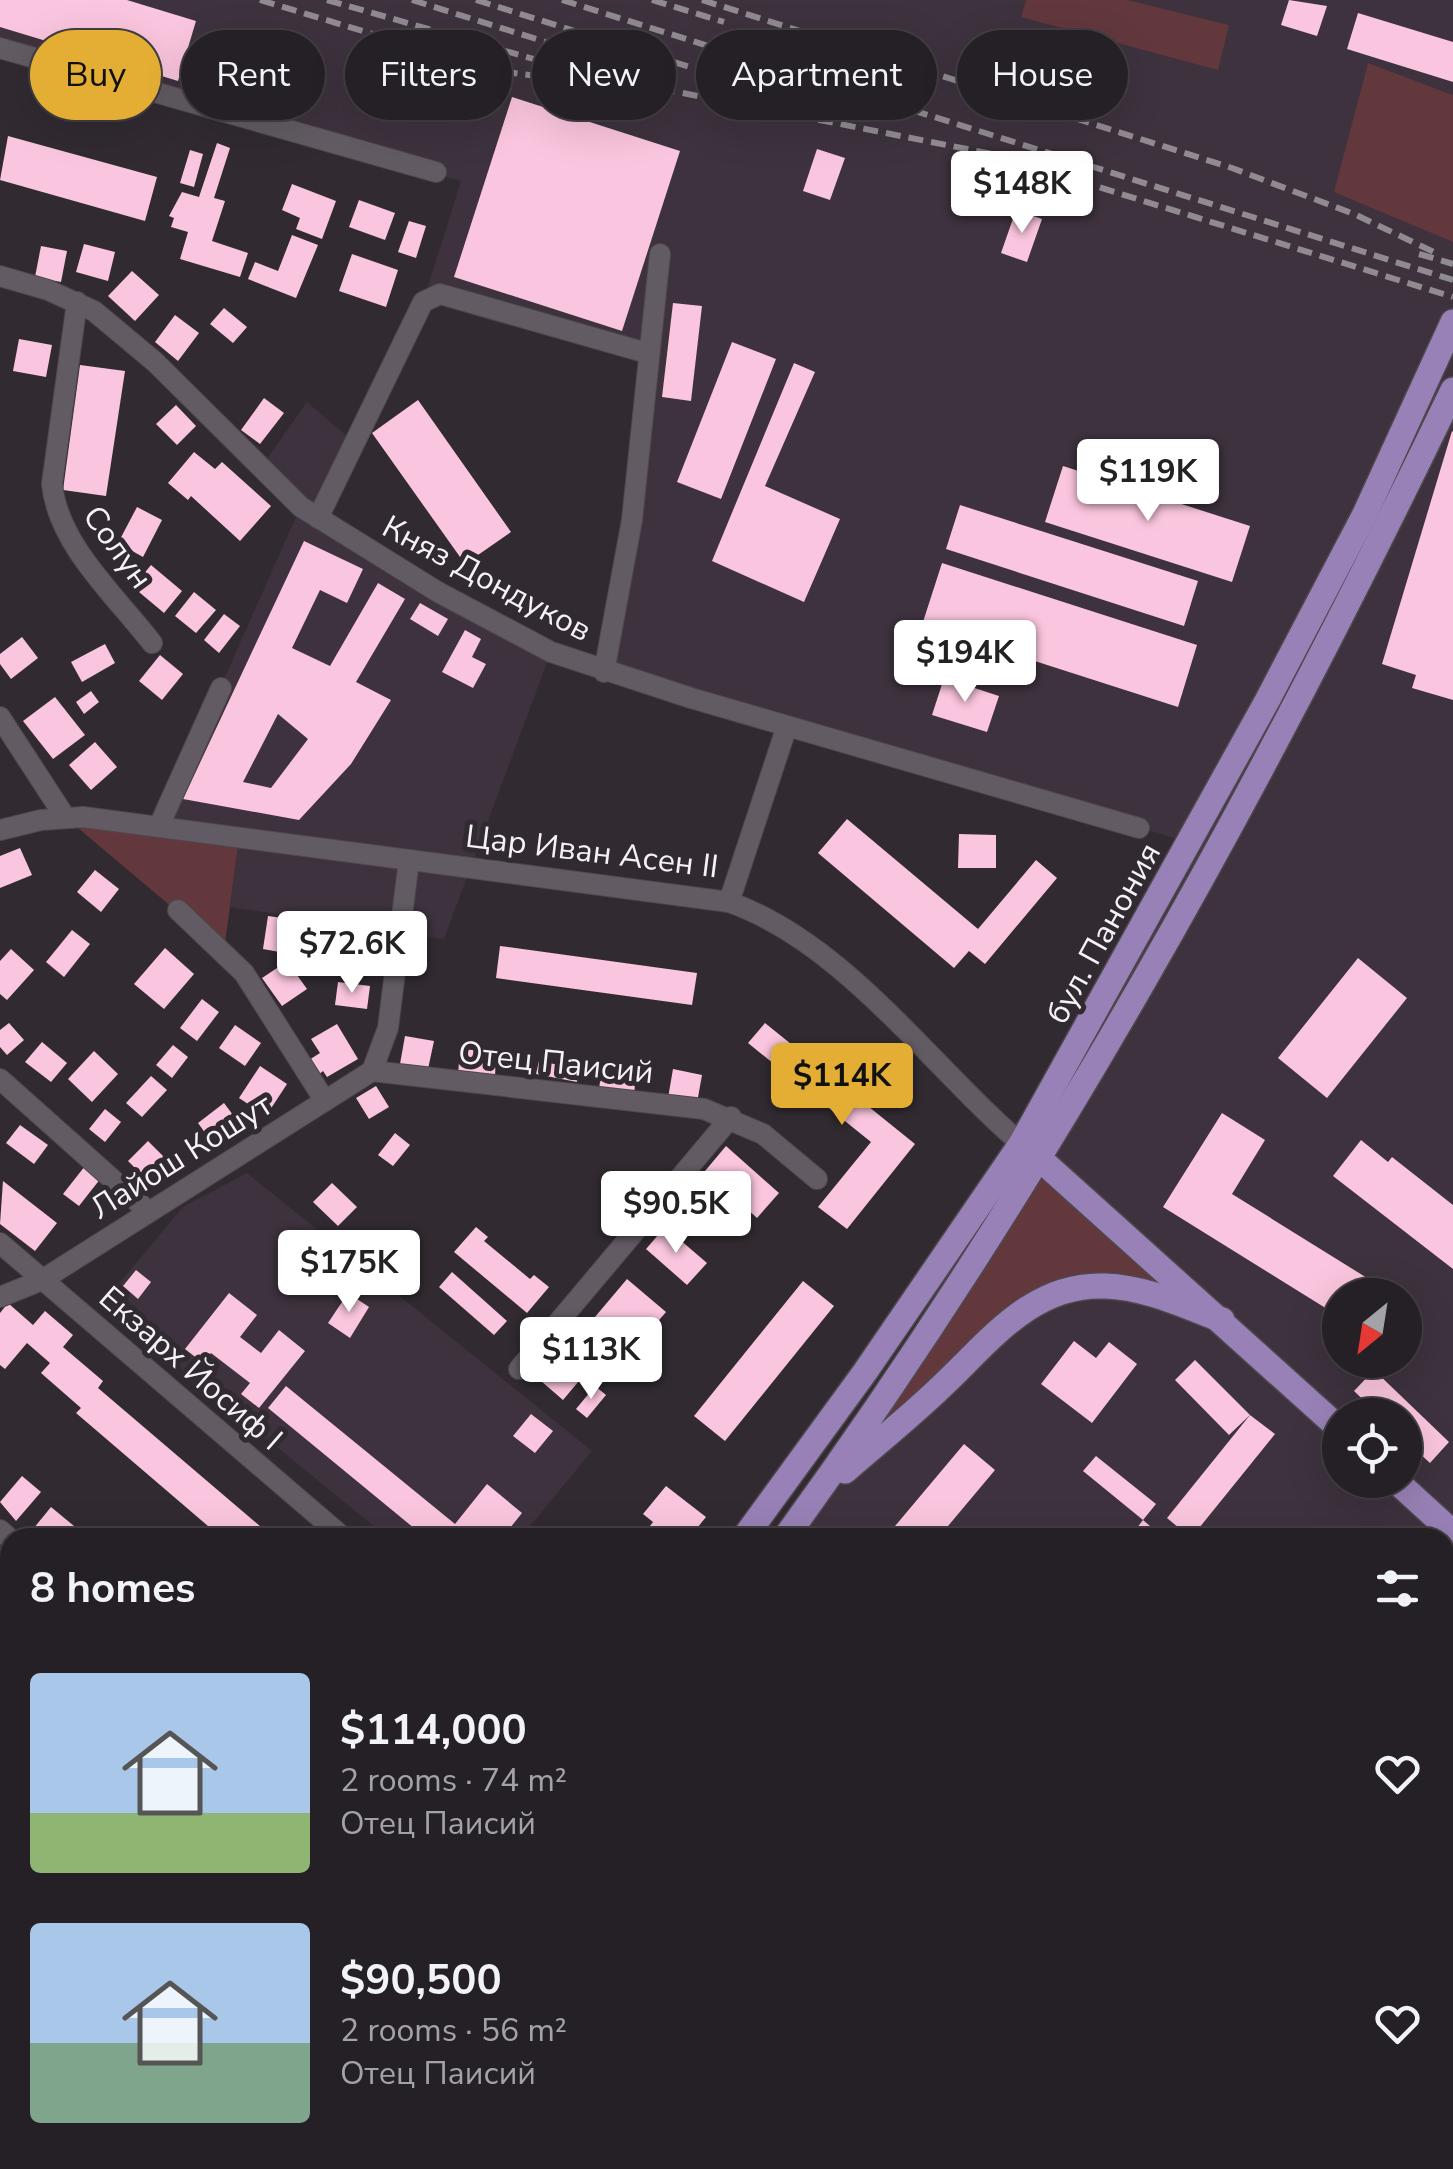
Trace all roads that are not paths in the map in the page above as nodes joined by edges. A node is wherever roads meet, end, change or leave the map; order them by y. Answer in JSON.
{"nodes":[{"id":1,"x":0,"y":48,"type":"edge"},
{"id":2,"x":436,"y":172,"type":"dead end"},
{"id":3,"x":660,"y":254,"type":"dead end"},
{"id":4,"x":0,"y":276,"type":"edge"},
{"id":5,"x":78,"y":302,"type":"junction"},
{"id":6,"x":1453,"y":322,"type":"edge"},
{"id":7,"x":647,"y":353,"type":"junction"},
{"id":8,"x":1453,"y":390,"type":"edge"},
{"id":9,"x":318,"y":518,"type":"junction"},
{"id":10,"x":152,"y":643,"type":"dead end"},
{"id":11,"x":604,"y":672,"type":"junction"},
{"id":12,"x":221,"y":688,"type":"dead end"},
{"id":13,"x":0,"y":717,"type":"edge"},
{"id":14,"x":787,"y":726,"type":"junction"},
{"id":15,"x":64,"y":817,"type":"junction"},
{"id":16,"x":159,"y":826,"type":"junction"},
{"id":17,"x":1139,"y":828,"type":"dead end"},
{"id":18,"x":0,"y":830,"type":"edge"},
{"id":19,"x":409,"y":860,"type":"junction"},
{"id":20,"x":729,"y":902,"type":"junction"},
{"id":21,"x":178,"y":910,"type":"dead end"},
{"id":22,"x":377,"y":1062,"type":"junction"},
{"id":23,"x":0,"y":1079,"type":"edge"},
{"id":24,"x":324,"y":1100,"type":"junction"},
{"id":25,"x":1055,"y":1110,"type":"junction"},
{"id":26,"x":732,"y":1117,"type":"junction"},
{"id":27,"x":1031,"y":1152,"type":"junction"},
{"id":28,"x":817,"y":1179,"type":"dead end"},
{"id":29,"x":149,"y":1212,"type":"junction"},
{"id":30,"x":0,"y":1243,"type":"edge"},
{"id":31,"x":42,"y":1280,"type":"junction"},
{"id":32,"x":0,"y":1297,"type":"edge"},
{"id":33,"x":1222,"y":1320,"type":"junction"},
{"id":34,"x":519,"y":1369,"type":"dead end"},
{"id":35,"x":1322,"y":1412,"type":"edge"},
{"id":36,"x":814,"y":1498,"type":"junction"},
{"id":37,"x":1415,"y":1498,"type":"edge"},
{"id":38,"x":332,"y":1528,"type":"edge"},
{"id":39,"x":751,"y":1528,"type":"edge"},
{"id":40,"x":792,"y":1528,"type":"edge"},
{"id":41,"x":1449,"y":1528,"type":"edge"}],
"edges":[{"from":1,"to":2,"type":"street"},
{"from":3,"to":7,"type":"street"},
{"from":4,"to":5,"type":"street","name":"Княз Дондуков"},
{"from":5,"to":9,"type":"street","name":"Княз Дондуков"},
{"from":5,"to":10,"type":"street","name":"Солун"},
{"from":6,"to":25,"type":"main road","name":"бул. Панония"},
{"from":7,"to":9,"type":"street"},
{"from":7,"to":11,"type":"street"},
{"from":8,"to":25,"type":"main road","name":"бул. Панония"},
{"from":9,"to":11,"type":"street","name":"Княз Дондуков"},
{"from":11,"to":14,"type":"street","name":"Княз Дондуков"},
{"from":12,"to":16,"type":"street"},
{"from":13,"to":15,"type":"street"},
{"from":14,"to":17,"type":"street","name":"Княз Дондуков"},
{"from":14,"to":20,"type":"street"},
{"from":15,"to":16,"type":"street","name":"Цар Иван Асен II"},
{"from":15,"to":18,"type":"street","name":"Цар Иван Асен II"},
{"from":16,"to":19,"type":"street","name":"Цар Иван Асен II"},
{"from":19,"to":20,"type":"street","name":"Цар Иван Асен II"},
{"from":19,"to":22,"type":"street"},
{"from":20,"to":27,"type":"street","name":"Цар Иван Асен II"},
{"from":21,"to":24,"type":"street"},
{"from":22,"to":24,"type":"street","name":"Лайош Кошут"},
{"from":22,"to":26,"type":"street","name":"Отец Паисий"},
{"from":23,"to":29,"type":"street"},
{"from":24,"to":29,"type":"street","name":"Лайош Кошут"},
{"from":25,"to":27,"type":"main road","name":"бул. Панония"},
{"from":26,"to":28,"type":"street","name":"Отец Паисий"},
{"from":26,"to":34,"type":"street"},
{"from":27,"to":33,"type":"main road","name":"Цар Иван Асен II"},
{"from":27,"to":36,"type":"main road","name":"бул. Панония"},
{"from":27,"to":39,"type":"main road","name":"бул. Панония"},
{"from":29,"to":31,"type":"street","name":"Лайош Кошут"},
{"from":30,"to":31,"type":"street","name":"Екзарх Йосиф I"},
{"from":31,"to":32,"type":"street","name":"Лайош Кошут"},
{"from":31,"to":38,"type":"street","name":"Екзарх Йосиф I"},
{"from":33,"to":35,"type":"main road","name":"Цар Иван Асен II"},
{"from":33,"to":36,"type":"main road"},
{"from":36,"to":40,"type":"main road","name":"бул. Панония"},
{"from":37,"to":41,"type":"main road"}]}
